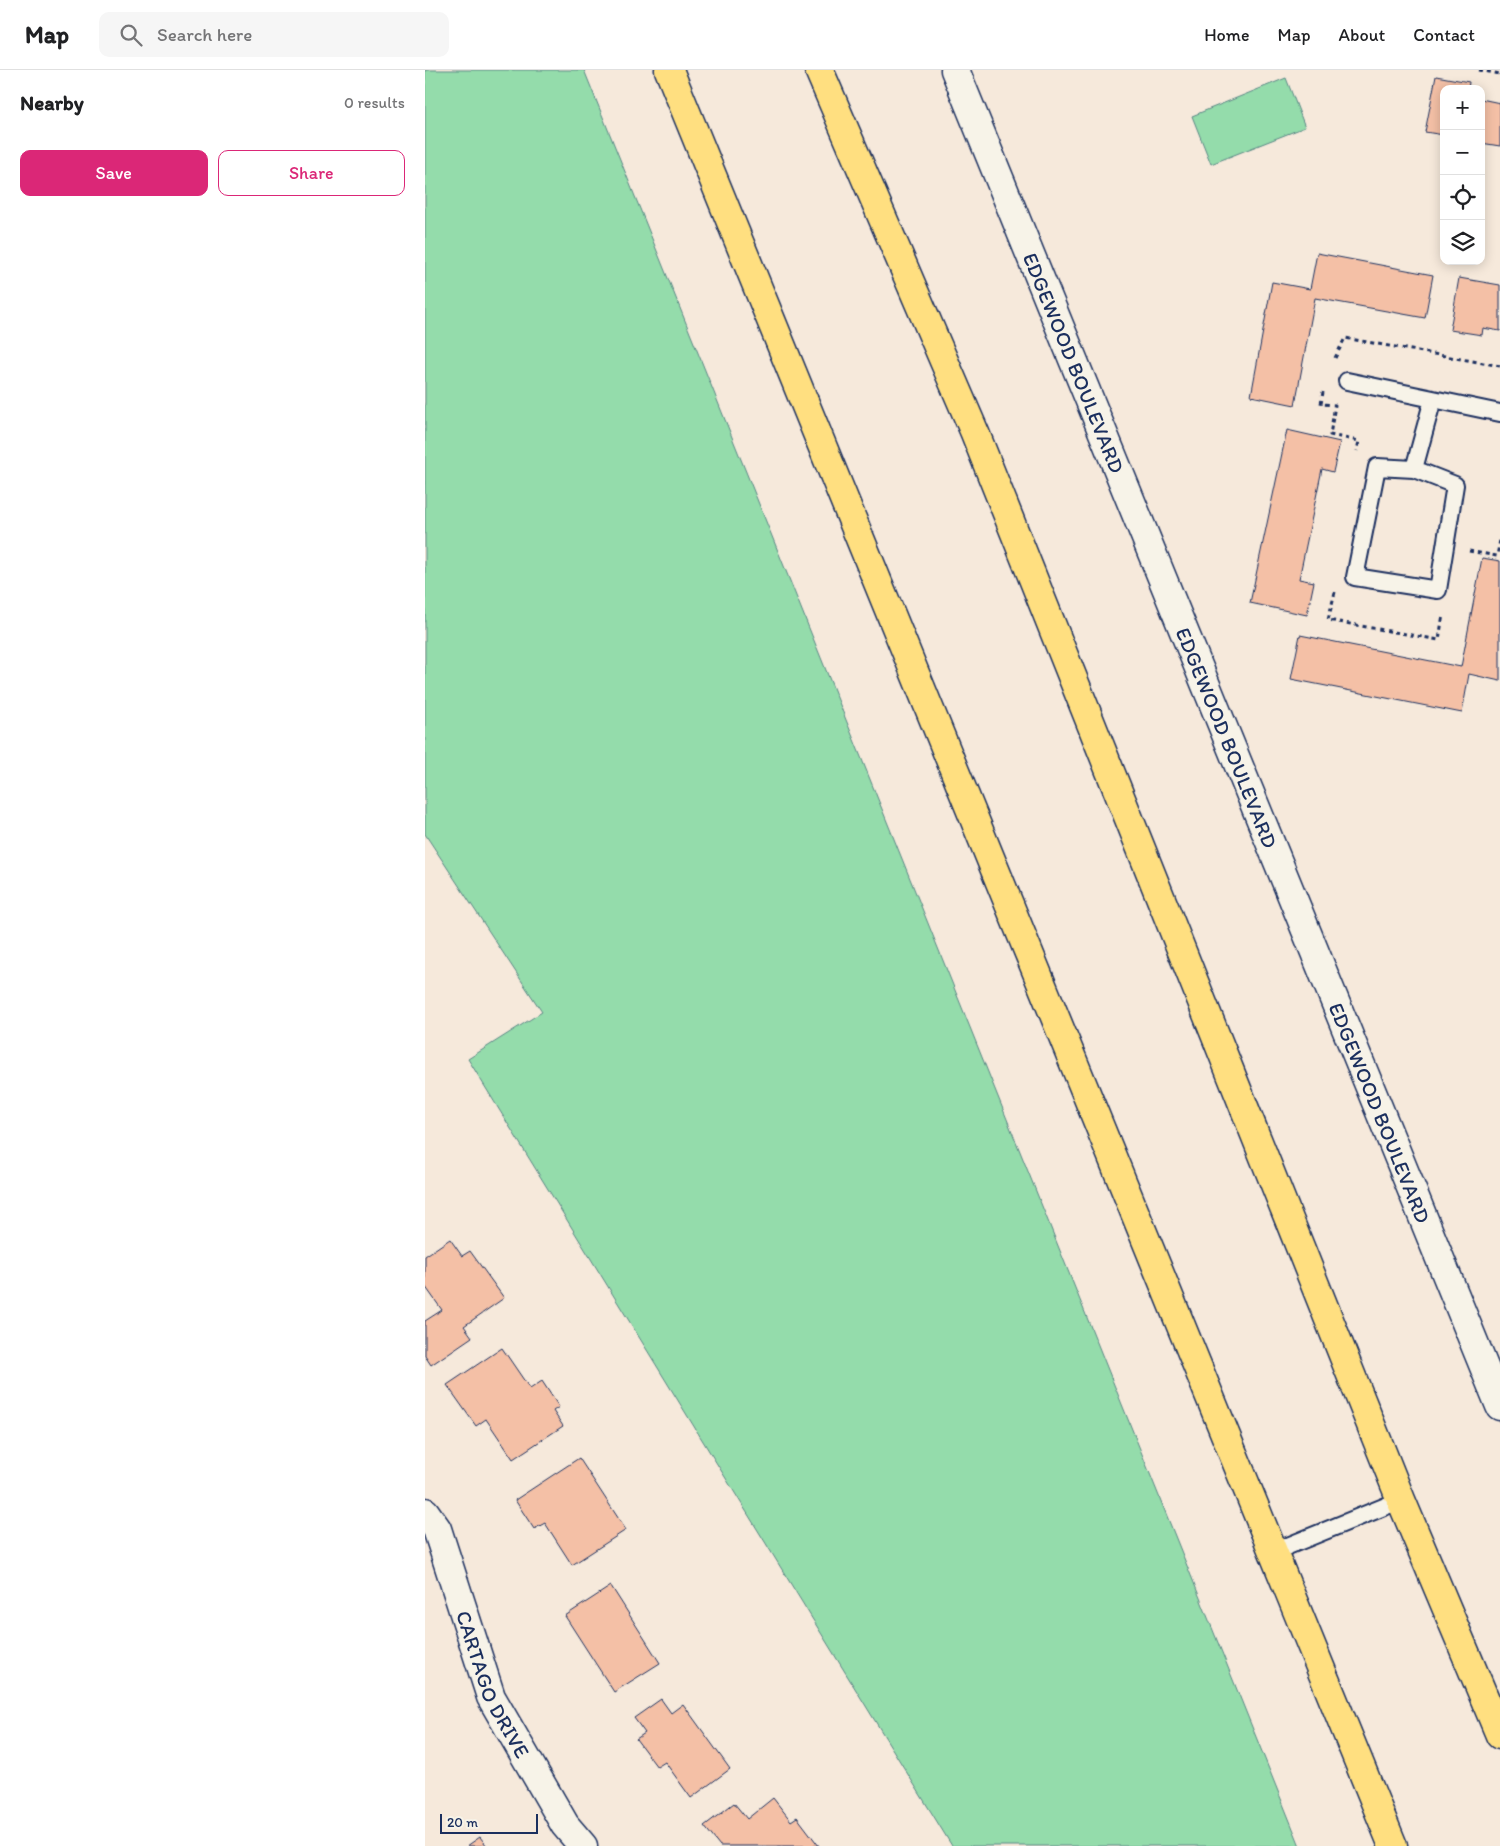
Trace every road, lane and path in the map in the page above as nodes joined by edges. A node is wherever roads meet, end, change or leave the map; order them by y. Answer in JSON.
{"nodes":[{"id":1,"x":669,"y":70,"type":"edge"},
{"id":2,"x":819,"y":70,"type":"edge"},
{"id":3,"x":955,"y":70,"type":"edge"},
{"id":4,"x":1479,"y":70,"type":"edge"},
{"id":5,"x":1500,"y":74,"type":"edge"},
{"id":6,"x":1347,"y":381,"type":"dead end"},
{"id":7,"x":1433,"y":399,"type":"junction"},
{"id":8,"x":1500,"y":413,"type":"edge"},
{"id":9,"x":1414,"y":469,"type":"junction"},
{"id":10,"x":1500,"y":1406,"type":"edge"},
{"id":11,"x":1401,"y":1500,"type":"junction"},
{"id":12,"x":425,"y":1512,"type":"edge"},
{"id":13,"x":1273,"y":1552,"type":"junction"},
{"id":14,"x":1500,"y":1735,"type":"edge"},
{"id":15,"x":583,"y":1846,"type":"edge"},
{"id":16,"x":1393,"y":1846,"type":"edge"}],
"edges":[{"from":1,"to":13,"type":"highway"},
{"from":2,"to":11,"type":"highway"},
{"from":3,"to":10,"type":"street","name":"EDGEWOOD BOULEVARD"},
{"from":4,"to":5,"type":"path"},
{"from":6,"to":7,"type":"lane"},
{"from":7,"to":8,"type":"lane"},
{"from":7,"to":9,"type":"lane"},
{"from":9,"to":9,"type":"lane"},
{"from":11,"to":13,"type":"lane"},
{"from":11,"to":14,"type":"highway"},
{"from":12,"to":15,"type":"street","name":"CARTAGO DRIVE"},
{"from":13,"to":16,"type":"highway"}]}
